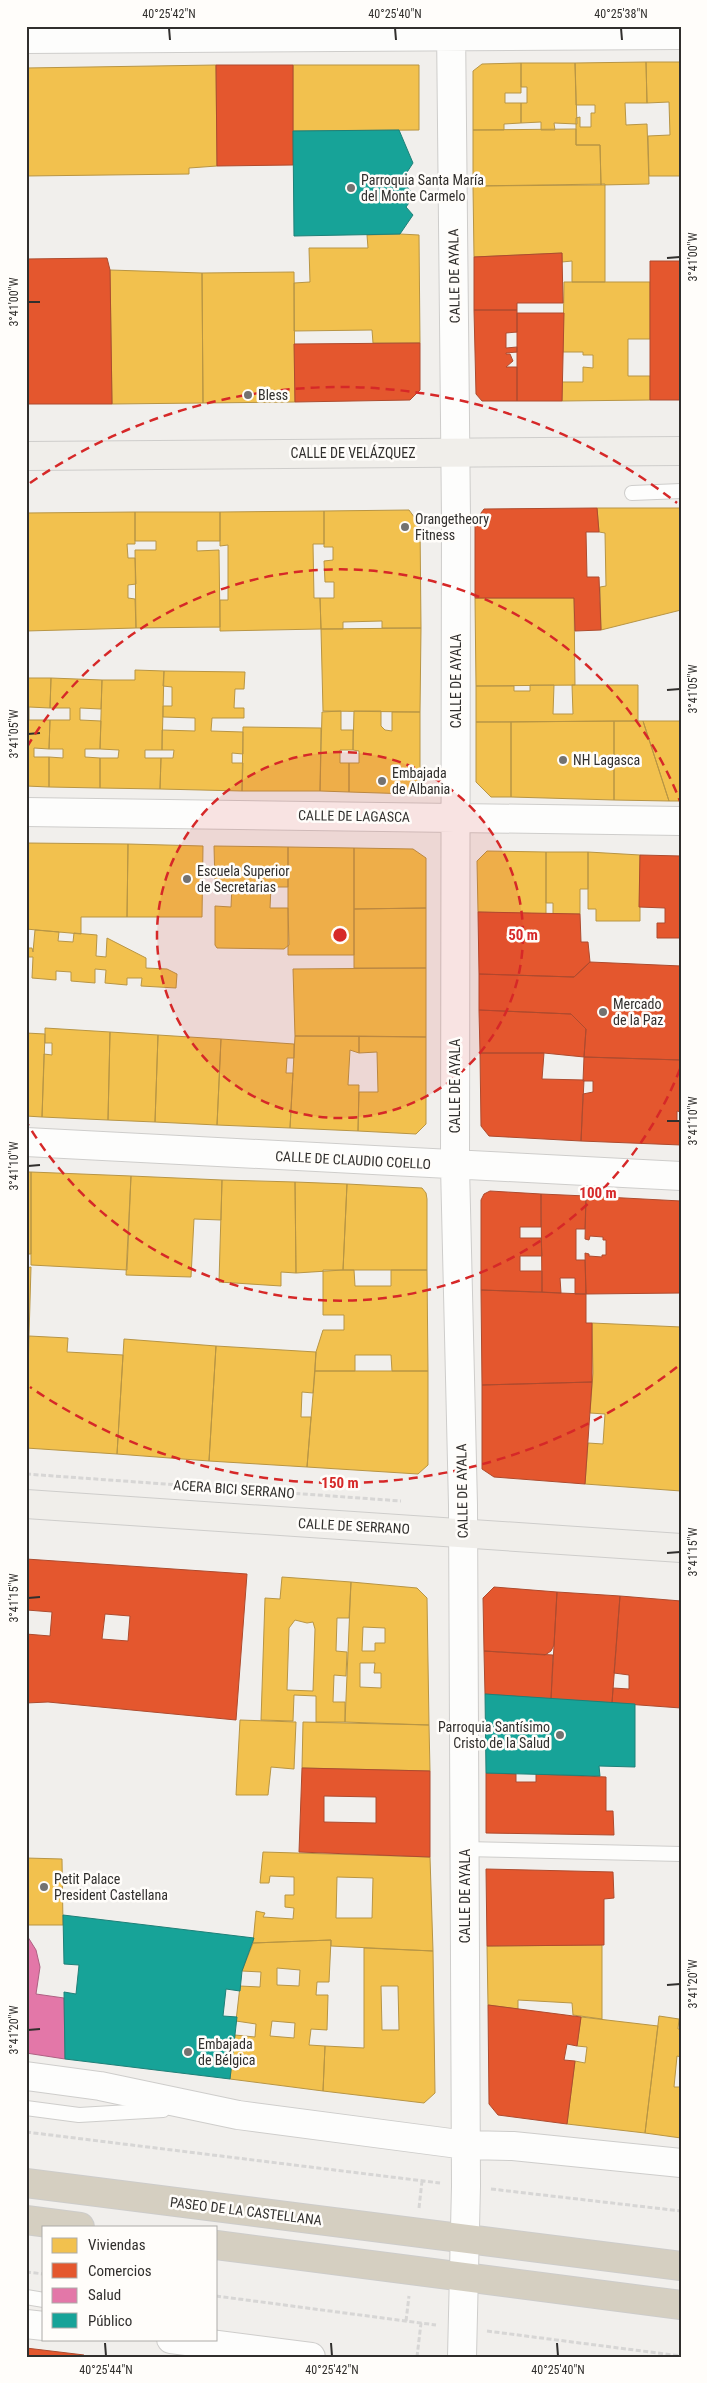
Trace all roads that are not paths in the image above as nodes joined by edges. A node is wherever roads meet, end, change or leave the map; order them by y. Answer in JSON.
{"nodes":[{"id":1,"x":451,"y":31,"type":"edge"},
{"id":2,"x":266,"y":32,"type":"edge"},
{"id":3,"x":681,"y":35,"type":"edge"},
{"id":4,"x":26,"y":39,"type":"edge"},
{"id":5,"x":681,"y":451,"type":"edge"},
{"id":6,"x":456,"y":453,"type":"junction"},
{"id":7,"x":26,"y":456,"type":"edge"},
{"id":8,"x":681,"y":492,"type":"edge"},
{"id":9,"x":632,"y":493,"type":"dead end"},
{"id":10,"x":26,"y":812,"type":"edge"},
{"id":11,"x":456,"y":817,"type":"junction"},
{"id":12,"x":681,"y":821,"type":"edge"},
{"id":13,"x":26,"y":1142,"type":"edge"},
{"id":14,"x":455,"y":1166,"type":"junction"},
{"id":15,"x":681,"y":1176,"type":"edge"},
{"id":16,"x":26,"y":1504,"type":"edge"},
{"id":17,"x":463,"y":1533,"type":"junction"},
{"id":18,"x":681,"y":1548,"type":"edge"},
{"id":19,"x":464,"y":1849,"type":"junction"},
{"id":20,"x":681,"y":1854,"type":"edge"},
{"id":21,"x":26,"y":2076,"type":"edge"},
{"id":22,"x":26,"y":2108,"type":"edge"},
{"id":23,"x":238,"y":2114,"type":"junction"},
{"id":24,"x":466,"y":2145,"type":"junction"},
{"id":25,"x":681,"y":2163,"type":"edge"},
{"id":26,"x":26,"y":2182,"type":"edge"},
{"id":27,"x":26,"y":2220,"type":"edge"},
{"id":28,"x":72,"y":2226,"type":"edge"},
{"id":29,"x":465,"y":2239,"type":"junction"},
{"id":30,"x":218,"y":2244,"type":"edge"},
{"id":31,"x":681,"y":2266,"type":"edge"},
{"id":32,"x":465,"y":2276,"type":"junction"},
{"id":33,"x":26,"y":2297,"type":"edge"},
{"id":34,"x":42,"y":2300,"type":"edge"},
{"id":35,"x":681,"y":2305,"type":"edge"},
{"id":36,"x":26,"y":2324,"type":"edge"},
{"id":37,"x":42,"y":2326,"type":"edge"},
{"id":38,"x":179,"y":2340,"type":"edge"},
{"id":39,"x":311,"y":2357,"type":"edge"},
{"id":40,"x":462,"y":2357,"type":"edge"}],
"edges":[{"from":1,"to":2,"type":"street"},
{"from":1,"to":3,"type":"street"},
{"from":1,"to":6,"type":"street","name":"CALLE DE AYALA"},
{"from":2,"to":4,"type":"street"},
{"from":5,"to":6,"type":"main road","name":"CALLE DE VELÁZQUEZ"},
{"from":6,"to":7,"type":"main road","name":"CALLE DE VELÁZQUEZ"},
{"from":6,"to":11,"type":"street","name":"CALLE DE AYALA"},
{"from":8,"to":9,"type":"lane"},
{"from":10,"to":11,"type":"street","name":"CALLE DE LAGASCA"},
{"from":11,"to":12,"type":"street","name":"CALLE DE LAGASCA"},
{"from":11,"to":14,"type":"street","name":"CALLE DE AYALA"},
{"from":13,"to":14,"type":"street","name":"CALLE DE CLAUDIO COELLO"},
{"from":14,"to":15,"type":"street","name":"CALLE DE CLAUDIO COELLO"},
{"from":14,"to":17,"type":"street","name":"CALLE DE AYALA"},
{"from":16,"to":17,"type":"main road","name":"CALLE DE SERRANO"},
{"from":17,"to":18,"type":"main road","name":"CALLE DE SERRANO"},
{"from":17,"to":19,"type":"street","name":"CALLE DE AYALA"},
{"from":19,"to":20,"type":"lane"},
{"from":19,"to":24,"type":"street","name":"CALLE DE AYALA"},
{"from":21,"to":23,"type":"street"},
{"from":22,"to":23,"type":"lane"},
{"from":23,"to":24,"type":"street"},
{"from":24,"to":25,"type":"street"},
{"from":24,"to":29,"type":"street"},
{"from":26,"to":29,"type":"highway","name":"PASEO DE LA CASTELLANA"},
{"from":27,"to":28,"type":"highway"},
{"from":29,"to":31,"type":"highway","name":"PASEO DE LA CASTELLANA"},
{"from":29,"to":32,"type":"street"},
{"from":30,"to":32,"type":"highway"},
{"from":32,"to":35,"type":"highway"},
{"from":32,"to":40,"type":"street"},
{"from":33,"to":34,"type":"lane"},
{"from":36,"to":37,"type":"street"},
{"from":38,"to":39,"type":"street"}]}
